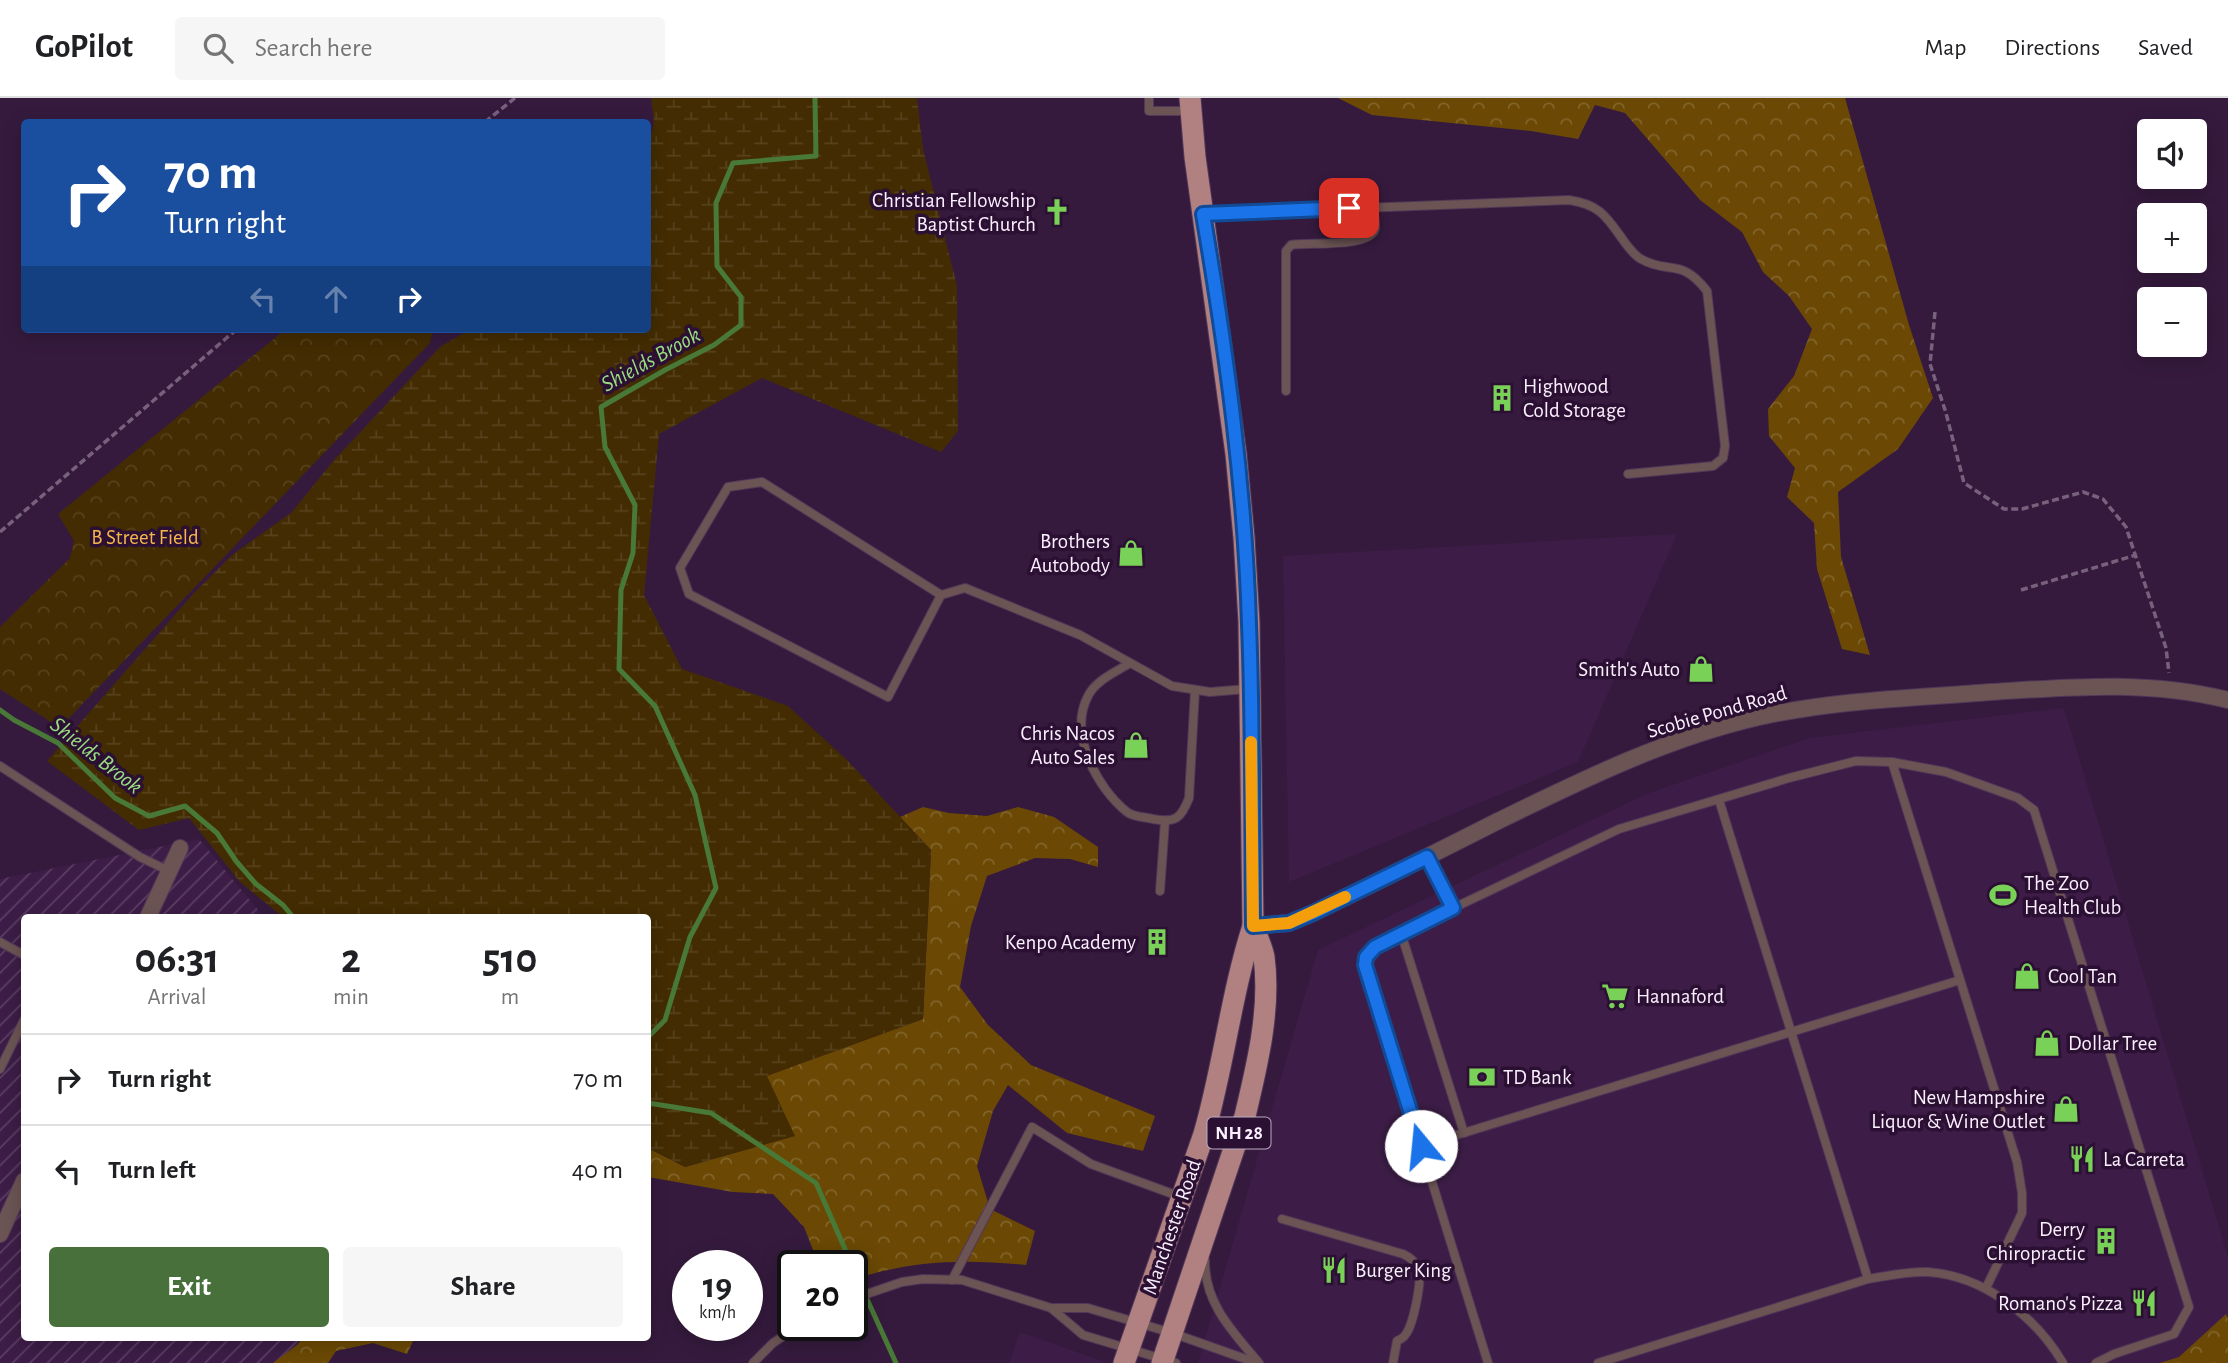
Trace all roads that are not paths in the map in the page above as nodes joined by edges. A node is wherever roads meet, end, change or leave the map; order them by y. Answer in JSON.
{"nodes":[{"id":1,"x":1149,"y":98,"type":"edge"},
{"id":2,"x":1191,"y":105,"type":"edge"},
{"id":3,"x":1373,"y":207,"type":"junction"},
{"id":4,"x":1203,"y":214,"type":"junction"},
{"id":5,"x":1286,"y":391,"type":"dead end"},
{"id":6,"x":1628,"y":474,"type":"dead end"},
{"id":7,"x":941,"y":595,"type":"junction"},
{"id":8,"x":1130,"y":663,"type":"junction"},
{"id":9,"x":1250,"y":688,"type":"junction"},
{"id":10,"x":1195,"y":690,"type":"junction"},
{"id":11,"x":2228,"y":699,"type":"edge"},
{"id":12,"x":1892,"y":762,"type":"junction"},
{"id":13,"x":0,"y":766,"type":"edge"},
{"id":14,"x":1719,"y":800,"type":"junction"},
{"id":15,"x":1165,"y":821,"type":"junction"},
{"id":16,"x":180,"y":848,"type":"dead end"},
{"id":17,"x":1427,"y":857,"type":"junction"},
{"id":18,"x":169,"y":871,"type":"junction"},
{"id":19,"x":1160,"y":891,"type":"dead end"},
{"id":20,"x":1453,"y":908,"type":"junction"},
{"id":21,"x":149,"y":914,"type":"edge"},
{"id":22,"x":1253,"y":926,"type":"junction"},
{"id":23,"x":1401,"y":933,"type":"junction"},
{"id":24,"x":0,"y":942,"type":"edge"},
{"id":25,"x":21,"y":953,"type":"edge"},
{"id":26,"x":1960,"y":980,"type":"junction"},
{"id":27,"x":21,"y":1026,"type":"edge"},
{"id":28,"x":1791,"y":1032,"type":"junction"},
{"id":29,"x":0,"y":1069,"type":"edge"},
{"id":30,"x":1464,"y":1133,"type":"junction"},
{"id":31,"x":1421,"y":1146,"type":"junction"},
{"id":32,"x":21,"y":1188,"type":"edge"},
{"id":33,"x":1181,"y":1197,"type":"junction"},
{"id":34,"x":1282,"y":1219,"type":"dead end"},
{"id":35,"x":0,"y":1234,"type":"edge"},
{"id":36,"x":1205,"y":1234,"type":"junction"},
{"id":37,"x":1868,"y":1279,"type":"junction"},
{"id":38,"x":952,"y":1280,"type":"junction"},
{"id":39,"x":1986,"y":1289,"type":"junction"},
{"id":40,"x":868,"y":1292,"type":"edge"},
{"id":41,"x":1052,"y":1308,"type":"junction"},
{"id":42,"x":1138,"y":1323,"type":"junction"},
{"id":43,"x":1172,"y":1333,"type":"junction"},
{"id":44,"x":777,"y":1340,"type":"edge"},
{"id":45,"x":1126,"y":1356,"type":"edge"},
{"id":46,"x":1167,"y":1362,"type":"edge"},
{"id":47,"x":753,"y":1363,"type":"edge"},
{"id":48,"x":1258,"y":1363,"type":"edge"},
{"id":49,"x":1393,"y":1363,"type":"edge"},
{"id":50,"x":1488,"y":1363,"type":"edge"},
{"id":51,"x":1598,"y":1363,"type":"edge"},
{"id":52,"x":2063,"y":1363,"type":"edge"},
{"id":53,"x":2095,"y":1363,"type":"edge"}],
"edges":[{"from":1,"to":2,"type":"lane"},
{"from":2,"to":4,"type":"main road","number":"NH 28"},
{"from":3,"to":4,"type":"lane"},
{"from":3,"to":5,"type":"lane"},
{"from":3,"to":6,"type":"lane"},
{"from":4,"to":9,"type":"main road","name":"Manchester Road","number":"NH 28"},
{"from":7,"to":7,"type":"lane"},
{"from":7,"to":8,"type":"lane"},
{"from":8,"to":10,"type":"lane"},
{"from":8,"to":15,"type":"lane"},
{"from":9,"to":10,"type":"lane"},
{"from":9,"to":22,"type":"main road","name":"Manchester Road","number":"NH 28"},
{"from":10,"to":15,"type":"lane"},
{"from":11,"to":17,"type":"street","name":"Scobie Pond Road"},
{"from":12,"to":14,"type":"lane"},
{"from":12,"to":26,"type":"lane"},
{"from":12,"to":53,"type":"lane"},
{"from":13,"to":18,"type":"lane"},
{"from":14,"to":20,"type":"lane"},
{"from":14,"to":28,"type":"lane"},
{"from":15,"to":19,"type":"lane"},
{"from":16,"to":18,"type":"street"},
{"from":17,"to":20,"type":"lane"},
{"from":17,"to":22,"type":"street","name":"Scobie Pond Road"},
{"from":18,"to":21,"type":"street"},
{"from":20,"to":23,"type":"lane"},
{"from":22,"to":33,"type":"main road","name":"Manchester Road","number":"NH 28"},
{"from":22,"to":36,"type":"main road","name":"Manchester Road","number":"NH 28"},
{"from":23,"to":30,"type":"lane"},
{"from":23,"to":31,"type":"lane"},
{"from":24,"to":25,"type":"lane"},
{"from":26,"to":28,"type":"lane"},
{"from":26,"to":39,"type":"lane"},
{"from":27,"to":29,"type":"lane"},
{"from":28,"to":30,"type":"lane"},
{"from":28,"to":37,"type":"lane"},
{"from":30,"to":31,"type":"lane"},
{"from":31,"to":50,"type":"lane"},
{"from":32,"to":35,"type":"street"},
{"from":33,"to":38,"type":"lane"},
{"from":33,"to":42,"type":"main road","name":"Manchester Road","number":"NH 28"},
{"from":34,"to":49,"type":"lane"},
{"from":36,"to":43,"type":"main road","name":"Manchester Road","number":"NH 28"},
{"from":36,"to":48,"type":"lane"},
{"from":37,"to":39,"type":"lane"},
{"from":37,"to":51,"type":"lane"},
{"from":38,"to":40,"type":"lane"},
{"from":38,"to":41,"type":"lane"},
{"from":39,"to":52,"type":"lane"},
{"from":41,"to":42,"type":"lane"},
{"from":41,"to":45,"type":"lane"},
{"from":42,"to":43,"type":"lane"},
{"from":42,"to":45,"type":"main road","name":"Manchester Road","number":"NH 28"},
{"from":43,"to":46,"type":"main road","name":"Manchester Road","number":"NH 28"},
{"from":43,"to":48,"type":"lane"},
{"from":44,"to":47,"type":"lane"},
{"from":45,"to":46,"type":"lane"}]}
